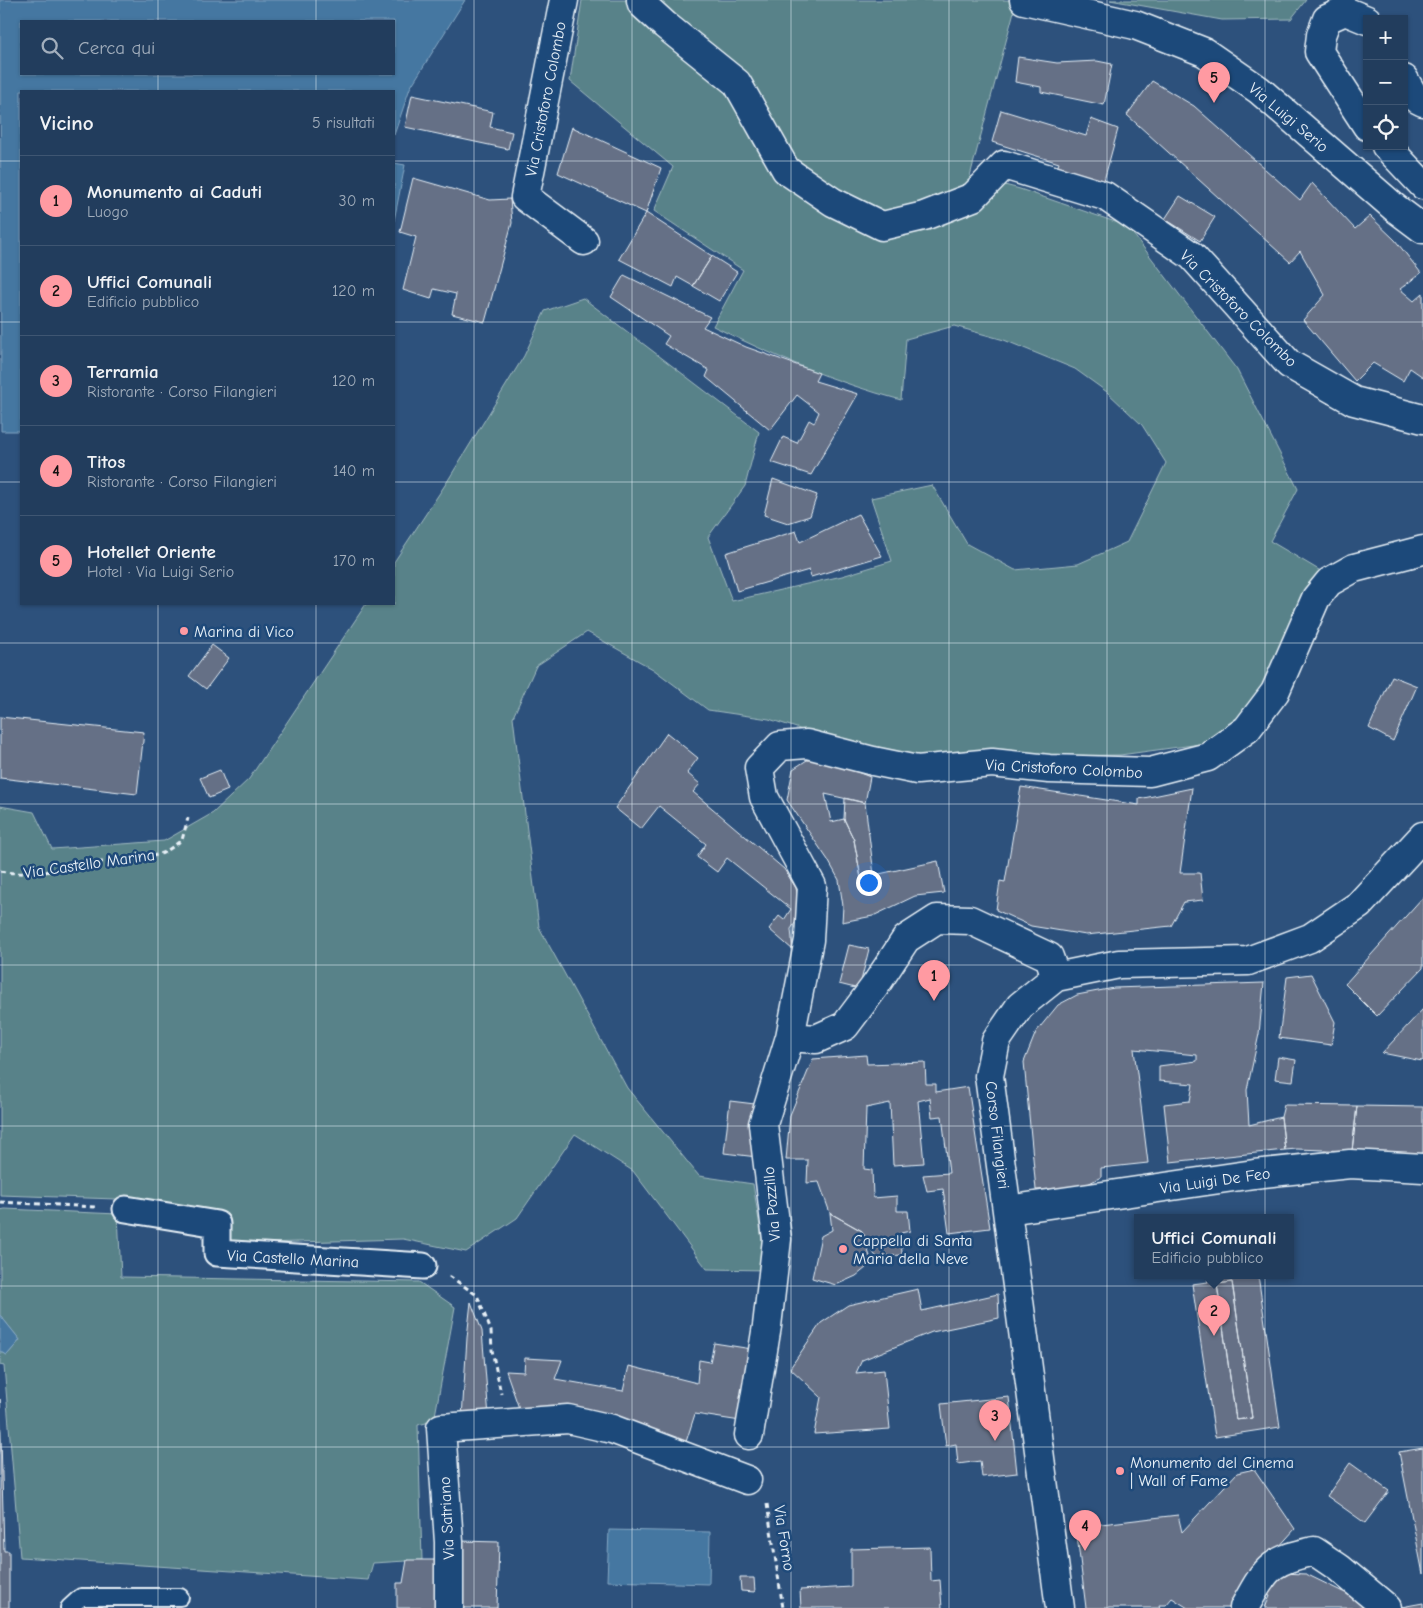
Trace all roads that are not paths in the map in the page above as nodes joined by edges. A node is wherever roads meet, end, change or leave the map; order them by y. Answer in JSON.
{"nodes":[{"id":1,"x":564,"y":0,"type":"edge"},
{"id":2,"x":641,"y":0,"type":"edge"},
{"id":3,"x":1024,"y":0,"type":"edge"},
{"id":4,"x":1363,"y":18,"type":"edge"},
{"id":5,"x":1408,"y":85,"type":"edge"},
{"id":6,"x":1423,"y":102,"type":"edge"},
{"id":7,"x":1363,"y":120,"type":"edge"},
{"id":8,"x":1390,"y":150,"type":"edge"},
{"id":9,"x":1423,"y":185,"type":"edge"},
{"id":10,"x":1423,"y":229,"type":"edge"},
{"id":11,"x":584,"y":241,"type":"dead end"},
{"id":12,"x":1423,"y":419,"type":"edge"},
{"id":13,"x":1423,"y":550,"type":"edge"},
{"id":14,"x":1423,"y":836,"type":"edge"},
{"id":15,"x":1056,"y":977,"type":"junction"},
{"id":16,"x":790,"y":1037,"type":"junction"},
{"id":17,"x":1423,"y":1168,"type":"edge"},
{"id":18,"x":126,"y":1209,"type":"road end"},
{"id":19,"x":1008,"y":1210,"type":"junction"},
{"id":20,"x":423,"y":1266,"type":"road end"},
{"id":21,"x":749,"y":1434,"type":"dead end"},
{"id":22,"x":747,"y":1480,"type":"road end"},
{"id":23,"x":180,"y":1597,"type":"dead end"},
{"id":24,"x":157,"y":1602,"type":"edge"},
{"id":25,"x":69,"y":1608,"type":"edge"},
{"id":26,"x":449,"y":1608,"type":"edge"},
{"id":27,"x":1060,"y":1608,"type":"edge"},
{"id":28,"x":1244,"y":1608,"type":"edge"},
{"id":29,"x":1387,"y":1608,"type":"edge"}],
"edges":[{"from":1,"to":11,"type":"street","name":"Via Cristoforo Colombo"},
{"from":2,"to":12,"type":"street","name":"Via Cristoforo Colombo"},
{"from":3,"to":10,"type":"street","name":"Via Luigi Serio"},
{"from":4,"to":7,"type":"street"},
{"from":5,"to":6,"type":"street"},
{"from":8,"to":9,"type":"street"},
{"from":13,"to":16,"type":"street","name":"Via Cristoforo Colombo"},
{"from":14,"to":15,"type":"street","name":"Corso Filangieri"},
{"from":15,"to":16,"type":"street"},
{"from":15,"to":19,"type":"street","name":"Corso Filangieri"},
{"from":16,"to":21,"type":"street","name":"Via Pozzillo"},
{"from":17,"to":19,"type":"street","name":"Via Luigi De Feo"},
{"from":18,"to":20,"type":"street","name":"Via Castello Marina"},
{"from":19,"to":27,"type":"street","name":"Corso Filangieri"},
{"from":22,"to":26,"type":"street","name":"Via Satriano"},
{"from":23,"to":24,"type":"lane"},
{"from":24,"to":25,"type":"lane"},
{"from":28,"to":29,"type":"street"}]}
